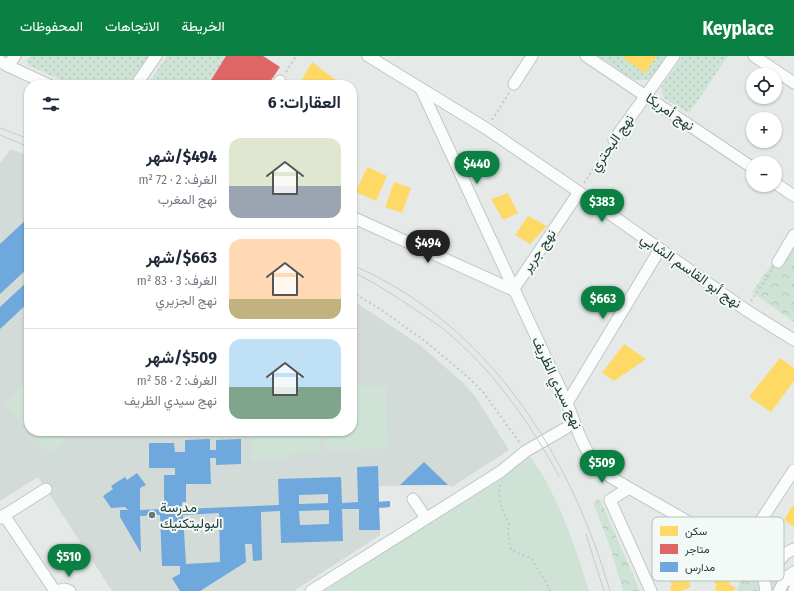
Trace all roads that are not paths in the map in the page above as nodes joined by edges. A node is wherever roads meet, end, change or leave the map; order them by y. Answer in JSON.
{"nodes":[{"id":1,"x":15,"y":56,"type":"edge"},
{"id":2,"x":156,"y":56,"type":"edge"},
{"id":3,"x":368,"y":56,"type":"edge"},
{"id":4,"x":532,"y":56,"type":"edge"},
{"id":5,"x":586,"y":56,"type":"edge"},
{"id":6,"x":674,"y":56,"type":"edge"},
{"id":7,"x":754,"y":56,"type":"edge"},
{"id":8,"x":4,"y":64,"type":"edge"},
{"id":9,"x":38,"y":80,"type":"edge"},
{"id":10,"x":139,"y":80,"type":"edge"},
{"id":11,"x":794,"y":83,"type":"edge"},
{"id":12,"x":514,"y":84,"type":"road end"},
{"id":13,"x":421,"y":89,"type":"junction"},
{"id":14,"x":646,"y":96,"type":"junction"},
{"id":15,"x":614,"y":140,"type":"road end"},
{"id":16,"x":746,"y":163,"type":"edge"},
{"id":17,"x":782,"y":188,"type":"edge"},
{"id":18,"x":579,"y":192,"type":"junction"},
{"id":19,"x":794,"y":196,"type":"edge"},
{"id":20,"x":357,"y":219,"type":"edge"},
{"id":21,"x":794,"y":235,"type":"edge"},
{"id":22,"x":660,"y":249,"type":"junction"},
{"id":23,"x":778,"y":262,"type":"road end"},
{"id":24,"x":513,"y":290,"type":"junction"},
{"id":25,"x":794,"y":340,"type":"edge"},
{"id":26,"x":567,"y":402,"type":"junction"},
{"id":27,"x":566,"y":428,"type":"dead end"},
{"id":28,"x":794,"y":470,"type":"edge"},
{"id":29,"x":629,"y":488,"type":"junction"},
{"id":30,"x":46,"y":489,"type":"dead end"},
{"id":31,"x":413,"y":498,"type":"dead end"},
{"id":32,"x":2,"y":516,"type":"edge"},
{"id":33,"x":681,"y":517,"type":"edge"},
{"id":34,"x":763,"y":517,"type":"edge"},
{"id":35,"x":426,"y":518,"type":"junction"},
{"id":36,"x":794,"y":549,"type":"edge"},
{"id":37,"x":784,"y":555,"type":"edge"},
{"id":38,"x":791,"y":577,"type":"edge"},
{"id":39,"x":764,"y":581,"type":"edge"},
{"id":40,"x":55,"y":591,"type":"edge"},
{"id":41,"x":70,"y":591,"type":"edge"},
{"id":42,"x":311,"y":591,"type":"edge"},
{"id":43,"x":651,"y":591,"type":"edge"},
{"id":44,"x":766,"y":591,"type":"edge"},
{"id":45,"x":779,"y":591,"type":"edge"}],
"edges":[{"from":1,"to":8,"type":"street"},
{"from":2,"to":10,"type":"street"},
{"from":3,"to":13,"type":"street","name":"نهج أبو القاسم الشابي"},
{"from":4,"to":12,"type":"street"},
{"from":5,"to":14,"type":"street","name":"نهج أمريكا"},
{"from":6,"to":14,"type":"street","name":"نهج البحتري"},
{"from":7,"to":11,"type":"street"},
{"from":8,"to":9,"type":"street"},
{"from":13,"to":18,"type":"street","name":"نهج أبو القاسم الشابي"},
{"from":13,"to":24,"type":"street","name":"نهج سيدي الظريف"},
{"from":14,"to":15,"type":"street","name":"نهج البحتري"},
{"from":14,"to":16,"type":"street","name":"نهج أمريكا"},
{"from":17,"to":19,"type":"street"},
{"from":18,"to":22,"type":"street","name":"نهج أبو القاسم الشابي"},
{"from":18,"to":24,"type":"street","name":"نهج جرير"},
{"from":20,"to":24,"type":"street"},
{"from":21,"to":23,"type":"street"},
{"from":22,"to":25,"type":"street","name":"نهج أبو القاسم الشابي"},
{"from":22,"to":26,"type":"street"},
{"from":24,"to":26,"type":"street","name":"نهج سيدي الظريف"},
{"from":26,"to":29,"type":"street","name":"نهج سيدي الظريف"},
{"from":27,"to":35,"type":"street"},
{"from":28,"to":34,"type":"street"},
{"from":29,"to":33,"type":"street","name":"نهج سيدي الظريف"},
{"from":29,"to":43,"type":"street"},
{"from":30,"to":32,"type":"street"},
{"from":31,"to":35,"type":"street"},
{"from":32,"to":40,"type":"street"},
{"from":35,"to":42,"type":"street"},
{"from":36,"to":37,"type":"street"},
{"from":38,"to":45,"type":"street"},
{"from":39,"to":44,"type":"street"},
{"from":40,"to":41,"type":"street"}]}
